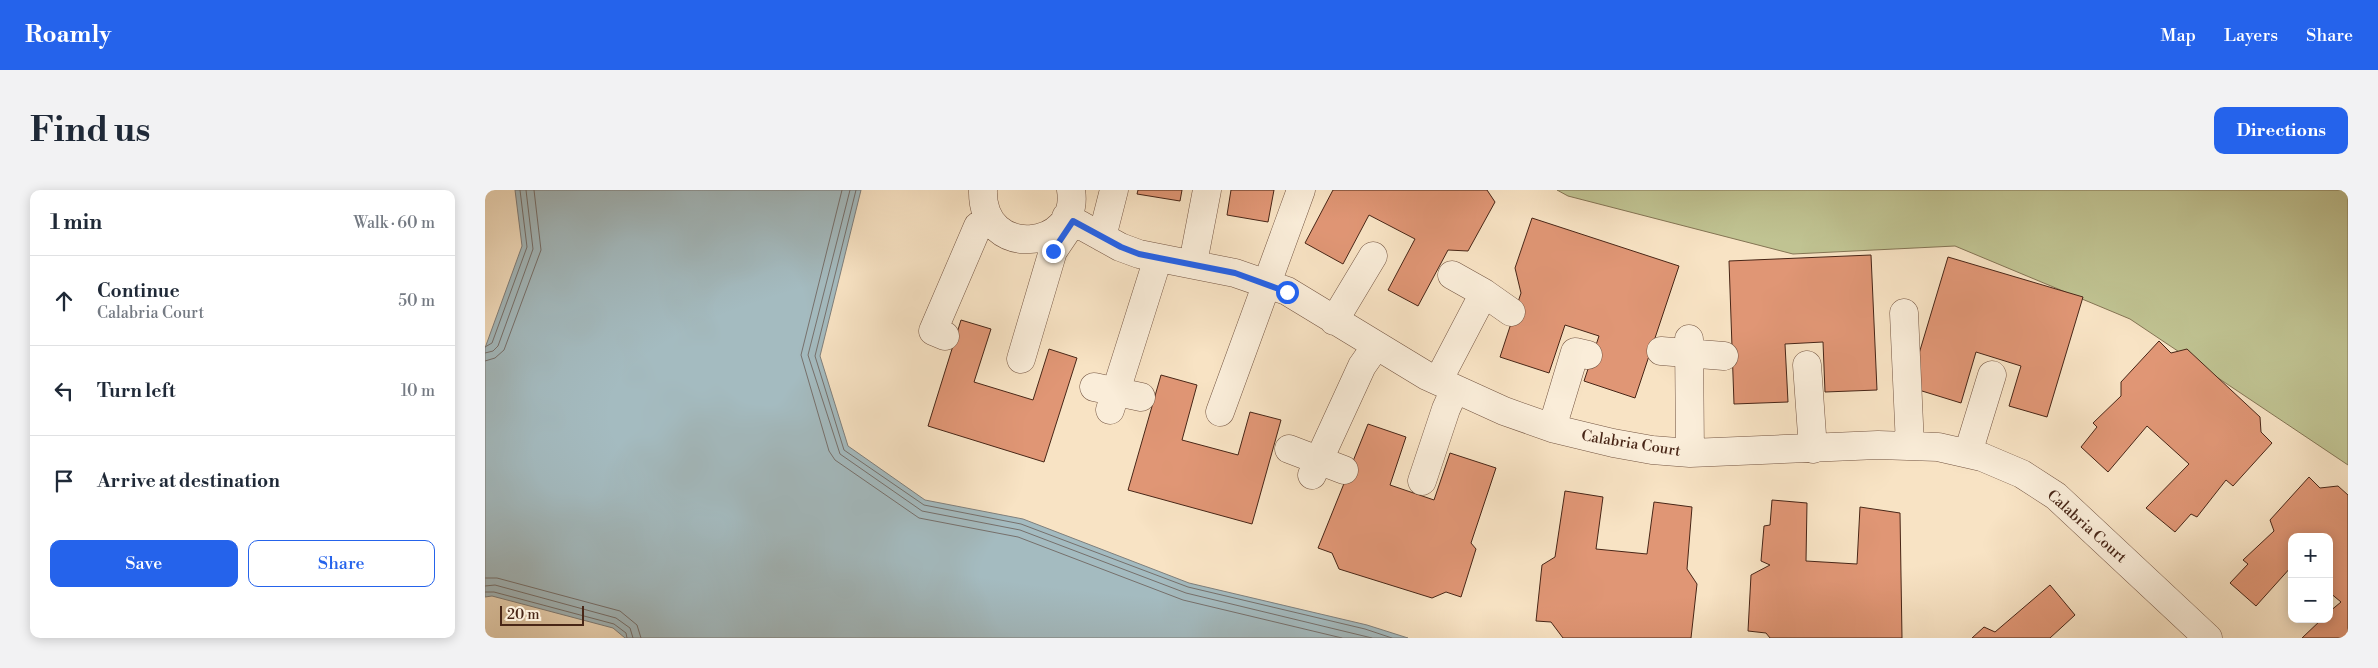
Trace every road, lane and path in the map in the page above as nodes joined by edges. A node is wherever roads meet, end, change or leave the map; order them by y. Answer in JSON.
{"nodes":[{"id":1,"x":983,"y":190,"type":"edge"},
{"id":2,"x":1071,"y":190,"type":"edge"},
{"id":3,"x":1114,"y":190,"type":"edge"},
{"id":4,"x":1207,"y":190,"type":"edge"},
{"id":5,"x":1308,"y":193,"type":"edge"},
{"id":6,"x":989,"y":219,"type":"junction"},
{"id":7,"x":1070,"y":219,"type":"junction"},
{"id":8,"x":1102,"y":237,"type":"junction"},
{"id":9,"x":1374,"y":257,"type":"dead end"},
{"id":10,"x":1158,"y":258,"type":"junction"},
{"id":11,"x":1193,"y":263,"type":"junction"},
{"id":12,"x":1452,"y":275,"type":"dead end"},
{"id":13,"x":1267,"y":284,"type":"junction"},
{"id":14,"x":1484,"y":292,"type":"junction"},
{"id":15,"x":1511,"y":312,"type":"dead end"},
{"id":16,"x":1904,"y":313,"type":"dead end"},
{"id":17,"x":1334,"y":321,"type":"junction"},
{"id":18,"x":945,"y":336,"type":"dead end"},
{"id":19,"x":1375,"y":346,"type":"junction"},
{"id":20,"x":1690,"y":346,"type":"junction"},
{"id":21,"x":1661,"y":351,"type":"dead end"},
{"id":22,"x":1575,"y":352,"type":"dead end"},
{"id":23,"x":1724,"y":356,"type":"dead end"},
{"id":24,"x":1021,"y":359,"type":"dead end"},
{"id":25,"x":1806,"y":370,"type":"dead end"},
{"id":26,"x":1991,"y":383,"type":"dead end"},
{"id":27,"x":1446,"y":385,"type":"junction"},
{"id":28,"x":1115,"y":396,"type":"dead end"},
{"id":29,"x":1223,"y":404,"type":"dead end"},
{"id":30,"x":1552,"y":428,"type":"junction"},
{"id":31,"x":1910,"y":446,"type":"junction"},
{"id":32,"x":1289,"y":449,"type":"dead end"},
{"id":33,"x":1813,"y":449,"type":"junction"},
{"id":34,"x":1690,"y":453,"type":"junction"},
{"id":35,"x":1968,"y":453,"type":"junction"},
{"id":36,"x":1315,"y":467,"type":"junction"},
{"id":37,"x":1424,"y":469,"type":"dead end"},
{"id":38,"x":1344,"y":470,"type":"dead end"},
{"id":39,"x":2208,"y":638,"type":"edge"}],
"edges":[{"from":1,"to":6,"type":"street"},
{"from":2,"to":7,"type":"street"},
{"from":3,"to":8,"type":"street"},
{"from":4,"to":11,"type":"street"},
{"from":5,"to":13,"type":"street"},
{"from":6,"to":7,"type":"street"},
{"from":6,"to":18,"type":"street"},
{"from":7,"to":8,"type":"street","name":"Calabria Court"},
{"from":7,"to":24,"type":"street"},
{"from":8,"to":10,"type":"street","name":"Calabria Court"},
{"from":9,"to":17,"type":"street"},
{"from":10,"to":11,"type":"street","name":"Calabria Court"},
{"from":10,"to":28,"type":"street"},
{"from":11,"to":13,"type":"street","name":"Calabria Court"},
{"from":12,"to":14,"type":"street"},
{"from":13,"to":17,"type":"street","name":"Calabria Court"},
{"from":13,"to":29,"type":"street"},
{"from":14,"to":15,"type":"street"},
{"from":14,"to":27,"type":"street"},
{"from":16,"to":31,"type":"street"},
{"from":17,"to":19,"type":"street","name":"Calabria Court"},
{"from":19,"to":27,"type":"street","name":"Calabria Court"},
{"from":19,"to":36,"type":"street"},
{"from":20,"to":21,"type":"street"},
{"from":20,"to":23,"type":"street"},
{"from":20,"to":34,"type":"street"},
{"from":22,"to":30,"type":"street"},
{"from":25,"to":33,"type":"street"},
{"from":26,"to":35,"type":"street"},
{"from":27,"to":30,"type":"street","name":"Calabria Court"},
{"from":27,"to":37,"type":"street"},
{"from":30,"to":34,"type":"street","name":"Calabria Court"},
{"from":31,"to":33,"type":"street","name":"Calabria Court"},
{"from":31,"to":35,"type":"street","name":"Calabria Court"},
{"from":32,"to":36,"type":"street"},
{"from":33,"to":34,"type":"street","name":"Calabria Court"},
{"from":35,"to":39,"type":"street","name":"Calabria Court"},
{"from":36,"to":38,"type":"street"}]}
